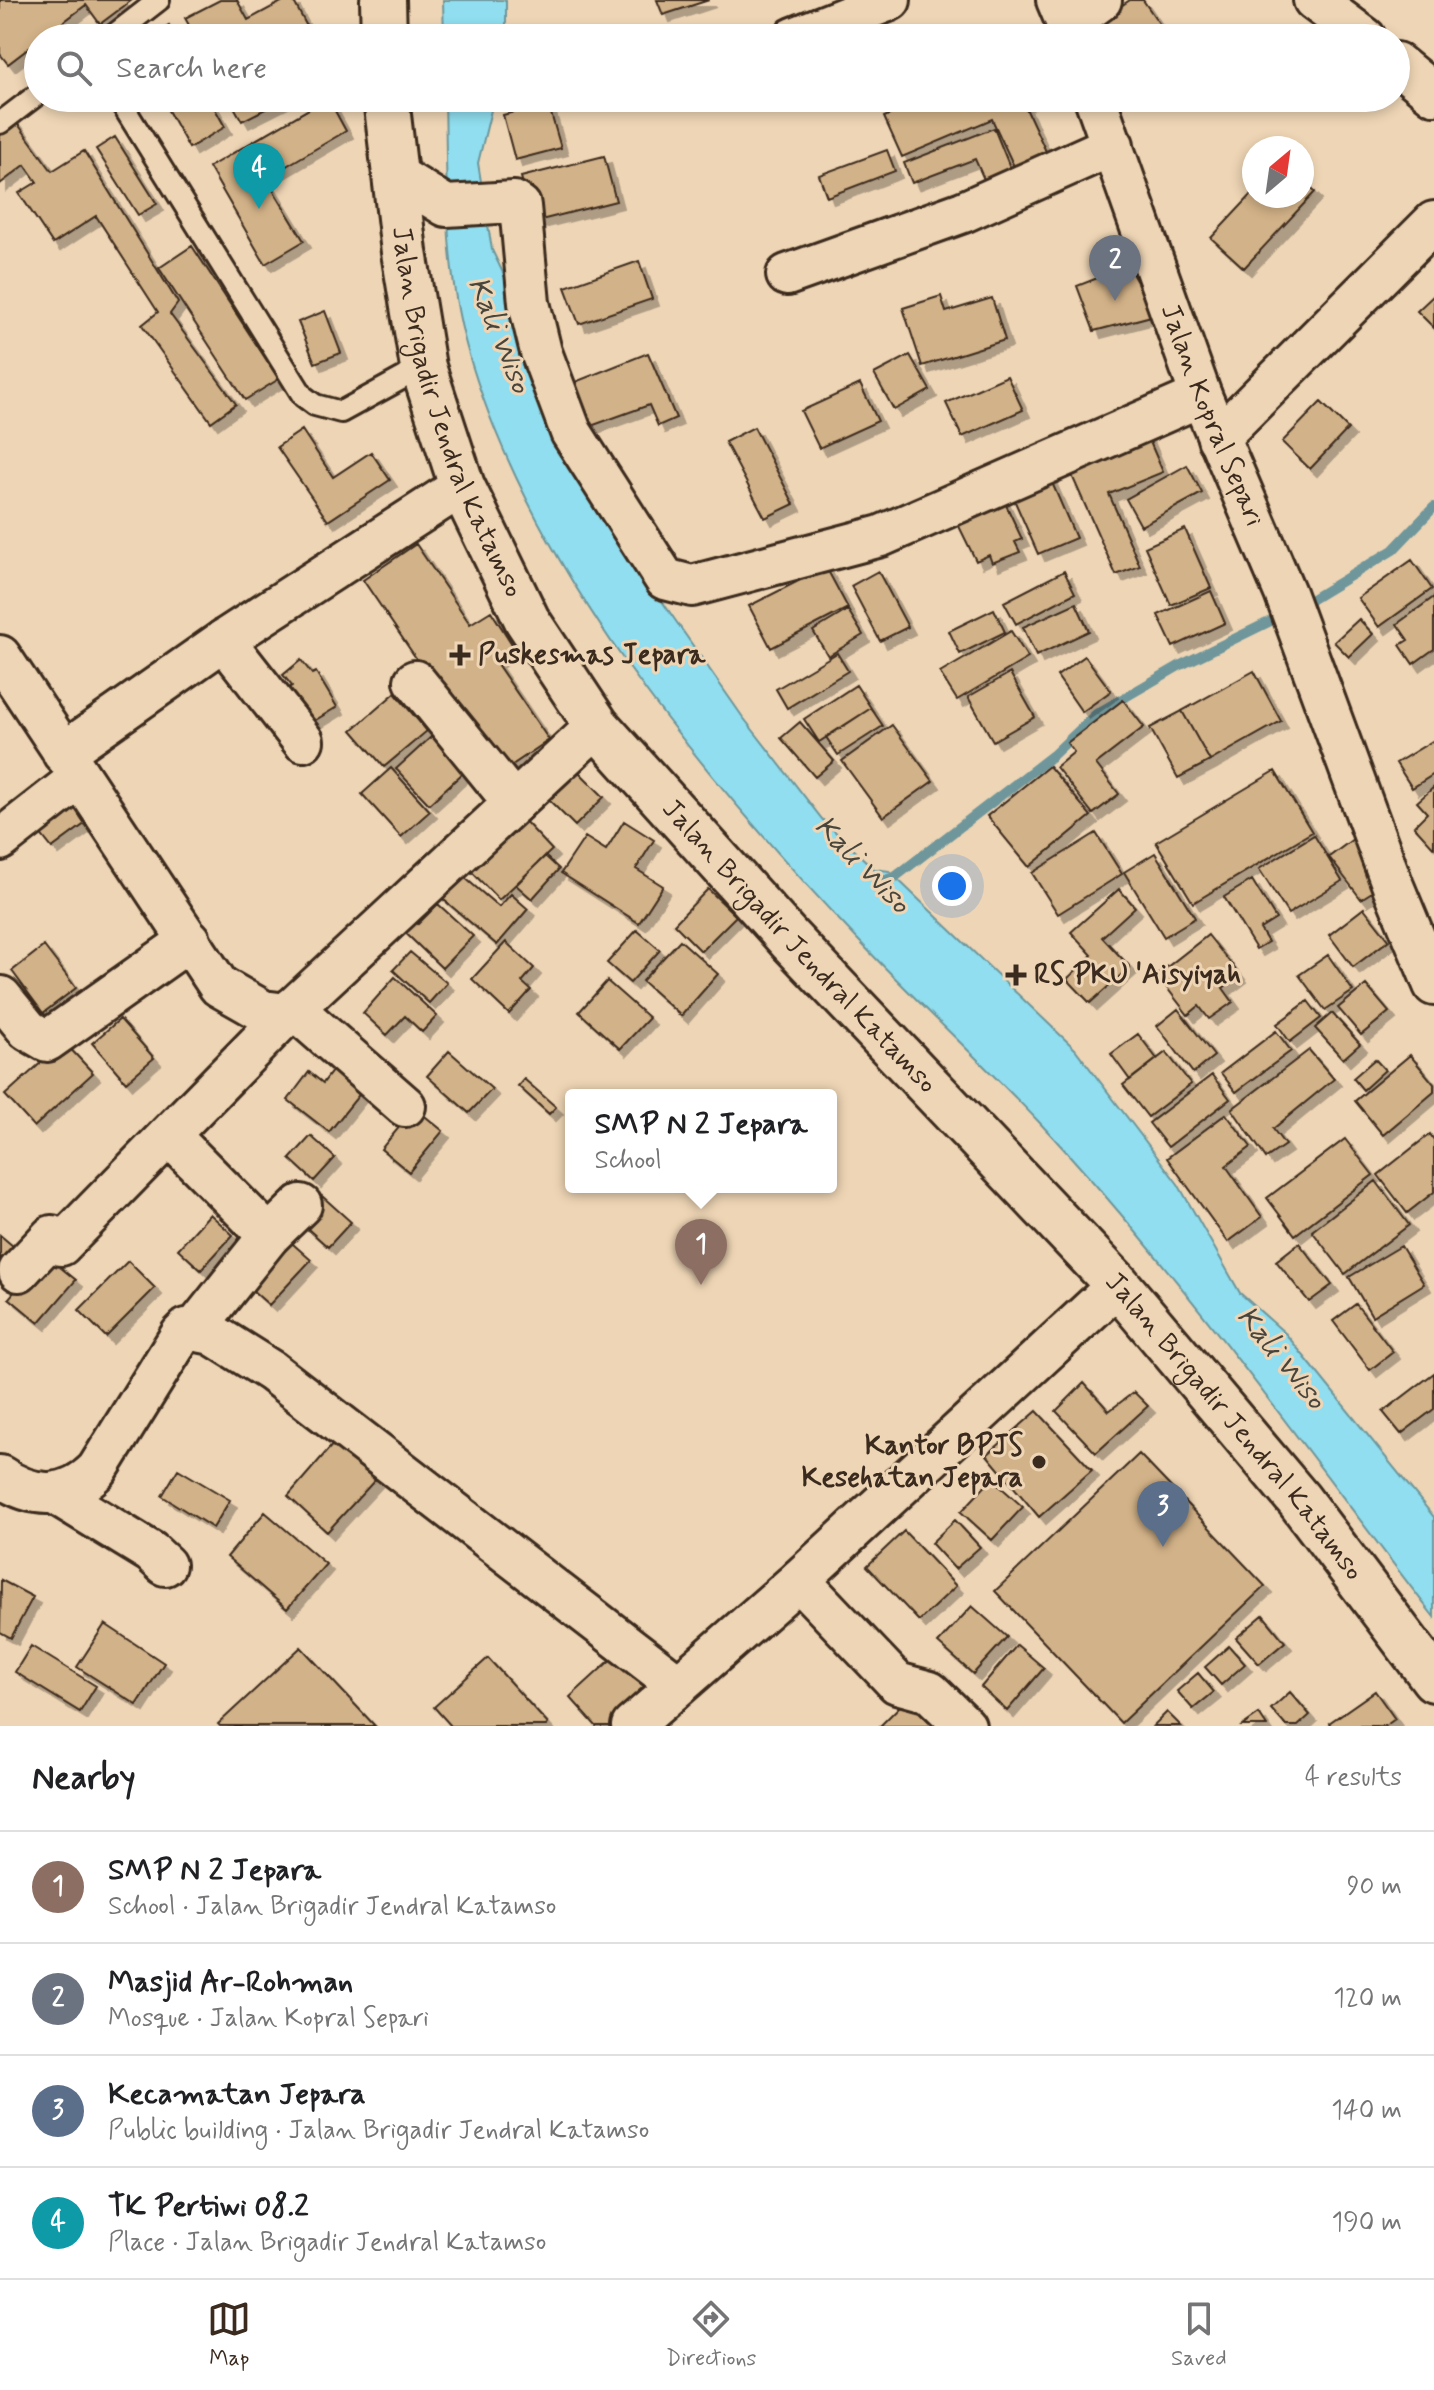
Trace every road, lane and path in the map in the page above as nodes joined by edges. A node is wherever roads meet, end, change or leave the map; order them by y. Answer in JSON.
{"nodes":[{"id":1,"x":159,"y":0,"type":"edge"},
{"id":2,"x":383,"y":0,"type":"edge"},
{"id":3,"x":890,"y":0,"type":"edge"},
{"id":4,"x":1101,"y":0,"type":"edge"},
{"id":5,"x":1328,"y":4,"type":"edge"},
{"id":6,"x":1066,"y":21,"type":"edge"},
{"id":7,"x":128,"y":24,"type":"edge"},
{"id":8,"x":384,"y":24,"type":"edge"},
{"id":9,"x":829,"y":24,"type":"edge"},
{"id":10,"x":1350,"y":24,"type":"edge"},
{"id":11,"x":1410,"y":74,"type":"edge"},
{"id":12,"x":1434,"y":94,"type":"edge"},
{"id":13,"x":24,"y":105,"type":"edge"},
{"id":14,"x":127,"y":112,"type":"edge"},
{"id":15,"x":387,"y":112,"type":"edge"},
{"id":16,"x":1100,"y":112,"type":"edge"},
{"id":17,"x":0,"y":123,"type":"edge"},
{"id":18,"x":1113,"y":145,"type":"junction"},
{"id":19,"x":394,"y":174,"type":"junction"},
{"id":20,"x":1434,"y":222,"type":"edge"},
{"id":21,"x":787,"y":275,"type":"dead end"},
{"id":22,"x":423,"y":367,"type":"junction"},
{"id":23,"x":1201,"y":396,"type":"junction"},
{"id":24,"x":1218,"y":438,"type":"junction"},
{"id":25,"x":462,"y":486,"type":"junction"},
{"id":26,"x":224,"y":640,"type":"junction"},
{"id":27,"x":0,"y":656,"type":"edge"},
{"id":28,"x":415,"y":681,"type":"dead end"},
{"id":29,"x":597,"y":726,"type":"junction"},
{"id":30,"x":303,"y":741,"type":"dead end"},
{"id":31,"x":71,"y":766,"type":"junction"},
{"id":32,"x":514,"y":803,"type":"junction"},
{"id":33,"x":0,"y":840,"type":"edge"},
{"id":34,"x":190,"y":940,"type":"junction"},
{"id":35,"x":1434,"y":985,"type":"edge"},
{"id":36,"x":219,"y":986,"type":"junction"},
{"id":37,"x":0,"y":997,"type":"edge"},
{"id":38,"x":290,"y":1011,"type":"junction"},
{"id":39,"x":240,"y":1063,"type":"junction"},
{"id":40,"x":405,"y":1106,"type":"dead end"},
{"id":41,"x":169,"y":1135,"type":"junction"},
{"id":42,"x":301,"y":1205,"type":"dead end"},
{"id":43,"x":269,"y":1236,"type":"junction"},
{"id":44,"x":19,"y":1271,"type":"dead end"},
{"id":45,"x":1118,"y":1285,"type":"junction"},
{"id":46,"x":195,"y":1329,"type":"junction"},
{"id":47,"x":0,"y":1476,"type":"edge"},
{"id":48,"x":56,"y":1494,"type":"junction"},
{"id":49,"x":165,"y":1565,"type":"dead end"},
{"id":50,"x":799,"y":1580,"type":"junction"},
{"id":51,"x":1434,"y":1679,"type":"edge"},
{"id":52,"x":677,"y":1684,"type":"junction"},
{"id":53,"x":632,"y":1726,"type":"edge"},
{"id":54,"x":965,"y":1726,"type":"edge"}],
"edges":[{"from":1,"to":7,"type":"lane"},
{"from":2,"to":8,"type":"street"},
{"from":3,"to":9,"type":"street"},
{"from":4,"to":6,"type":"street"},
{"from":5,"to":10,"type":"street"},
{"from":11,"to":12,"type":"street"},
{"from":13,"to":17,"type":"lane"},
{"from":14,"to":22,"type":"lane"},
{"from":15,"to":19,"type":"street","name":"Jalan Brigadir Jendral Katamso"},
{"from":16,"to":18,"type":"street","name":"Jalan Kopral Separi"},
{"from":18,"to":21,"type":"street"},
{"from":18,"to":23,"type":"street","name":"Jalan Kopral Separi"},
{"from":19,"to":22,"type":"street","name":"Jalan Brigadir Jendral Katamso"},
{"from":19,"to":23,"type":"street"},
{"from":20,"to":24,"type":"street"},
{"from":22,"to":25,"type":"street","name":"Jalan Brigadir Jendral Katamso"},
{"from":23,"to":24,"type":"street","name":"Jalan Kopral Separi"},
{"from":24,"to":35,"type":"street","name":"Jalan Kopral Separi"},
{"from":25,"to":26,"type":"street"},
{"from":25,"to":29,"type":"street","name":"Jalan Brigadir Jendral Katamso"},
{"from":26,"to":30,"type":"street"},
{"from":26,"to":31,"type":"street"},
{"from":27,"to":31,"type":"street"},
{"from":28,"to":32,"type":"street"},
{"from":29,"to":32,"type":"street"},
{"from":29,"to":45,"type":"street","name":"Jalan Brigadir Jendral Katamso"},
{"from":31,"to":33,"type":"street"},
{"from":31,"to":34,"type":"street"},
{"from":32,"to":38,"type":"street"},
{"from":34,"to":36,"type":"street"},
{"from":34,"to":37,"type":"street"},
{"from":36,"to":38,"type":"street"},
{"from":36,"to":39,"type":"street"},
{"from":38,"to":39,"type":"street"},
{"from":38,"to":40,"type":"street"},
{"from":39,"to":41,"type":"street"},
{"from":41,"to":43,"type":"street"},
{"from":41,"to":44,"type":"street"},
{"from":42,"to":43,"type":"street"},
{"from":43,"to":46,"type":"street"},
{"from":45,"to":50,"type":"street"},
{"from":45,"to":51,"type":"street","name":"Jalan Brigadir Jendral Katamso"},
{"from":46,"to":48,"type":"street"},
{"from":46,"to":52,"type":"street"},
{"from":47,"to":48,"type":"street"},
{"from":48,"to":49,"type":"street"},
{"from":50,"to":52,"type":"street"},
{"from":50,"to":54,"type":"street"},
{"from":52,"to":53,"type":"street"}]}
